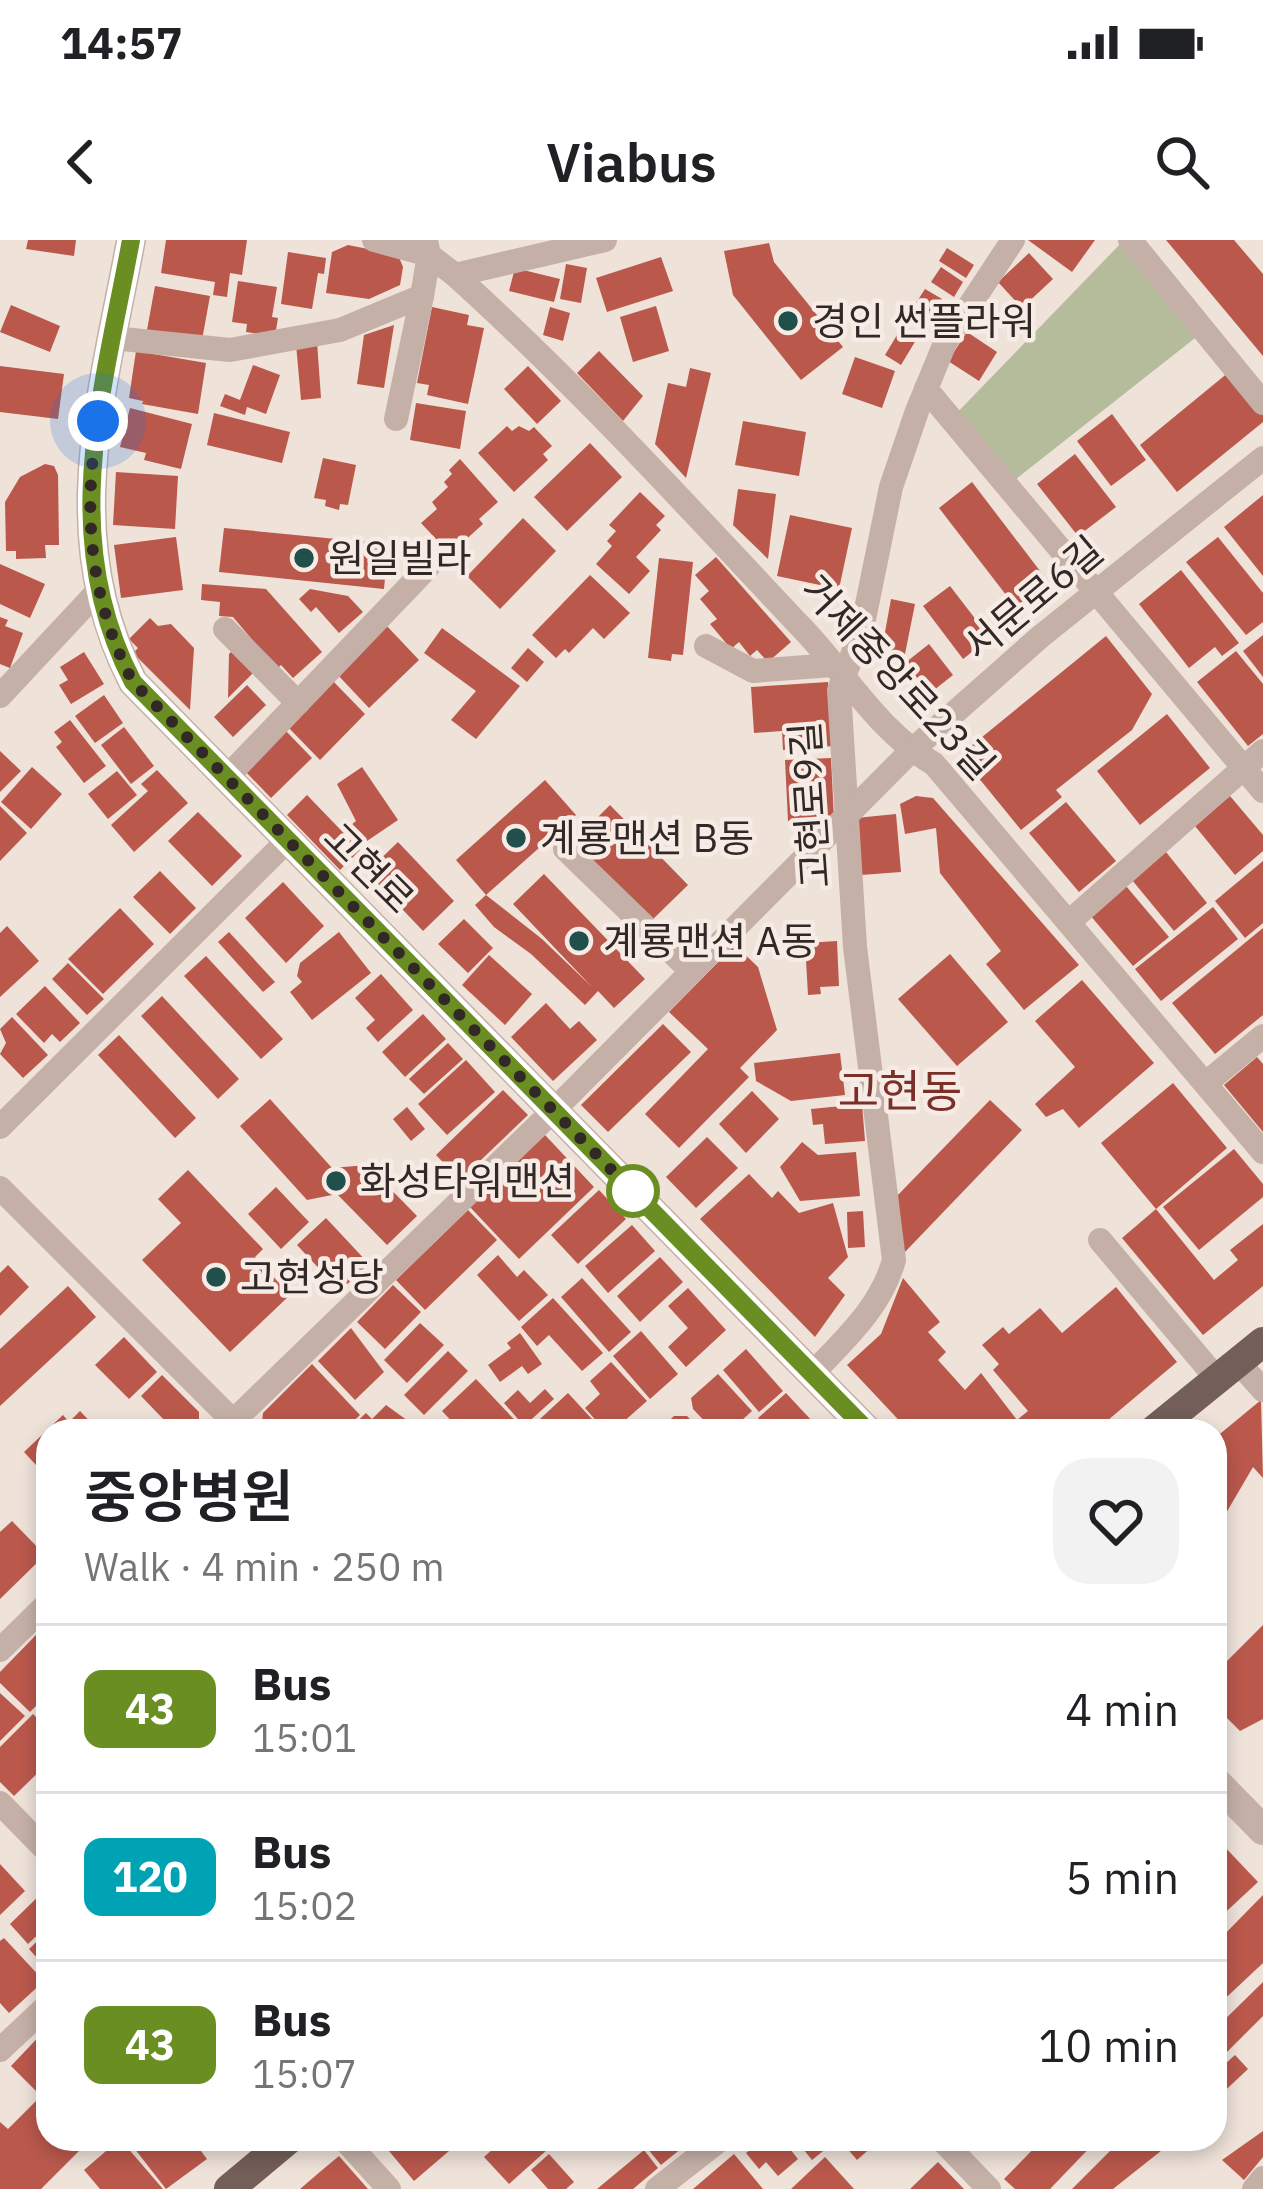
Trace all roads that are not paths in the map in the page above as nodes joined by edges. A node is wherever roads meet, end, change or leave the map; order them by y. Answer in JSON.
{"nodes":[{"id":1,"x":131,"y":240,"type":"edge"},
{"id":2,"x":374,"y":240,"type":"edge"},
{"id":3,"x":605,"y":240,"type":"edge"},
{"id":4,"x":1130,"y":240,"type":"edge"},
{"id":5,"x":1005,"y":242,"type":"edge"},
{"id":6,"x":427,"y":248,"type":"edge"},
{"id":7,"x":455,"y":275,"type":"junction"},
{"id":8,"x":422,"y":296,"type":"junction"},
{"id":9,"x":113,"y":338,"type":"junction"},
{"id":10,"x":926,"y":389,"type":"junction"},
{"id":11,"x":1263,"y":403,"type":"edge"},
{"id":12,"x":396,"y":419,"type":"dead end"},
{"id":13,"x":1263,"y":458,"type":"edge"},
{"id":14,"x":428,"y":567,"type":"dead end"},
{"id":15,"x":98,"y":591,"type":"junction"},
{"id":16,"x":1096,"y":592,"type":"junction"},
{"id":17,"x":225,"y":628,"type":"dead end"},
{"id":18,"x":706,"y":646,"type":"dead end"},
{"id":19,"x":839,"y":672,"type":"junction"},
{"id":20,"x":0,"y":696,"type":"edge"},
{"id":21,"x":298,"y":703,"type":"junction"},
{"id":22,"x":911,"y":751,"type":"junction"},
{"id":23,"x":1263,"y":751,"type":"edge"},
{"id":24,"x":1243,"y":768,"type":"junction"},
{"id":25,"x":226,"y":778,"type":"junction"},
{"id":26,"x":1263,"y":791,"type":"edge"},
{"id":27,"x":844,"y":818,"type":"junction"},
{"id":28,"x":287,"y":841,"type":"junction"},
{"id":29,"x":566,"y":849,"type":"dead end"},
{"id":30,"x":1070,"y":921,"type":"junction"},
{"id":31,"x":691,"y":971,"type":"junction"},
{"id":32,"x":1263,"y":1036,"type":"edge"},
{"id":33,"x":1206,"y":1083,"type":"junction"},
{"id":34,"x":554,"y":1111,"type":"junction"},
{"id":35,"x":0,"y":1127,"type":"edge"},
{"id":36,"x":1263,"y":1152,"type":"edge"},
{"id":37,"x":0,"y":1188,"type":"edge"},
{"id":38,"x":1100,"y":1240,"type":"dead end"},
{"id":39,"x":1263,"y":1342,"type":"edge"},
{"id":40,"x":1227,"y":1371,"type":"junction"},
{"id":41,"x":813,"y":1373,"type":"junction"},
{"id":42,"x":1263,"y":1390,"type":"edge"},
{"id":43,"x":221,"y":1419,"type":"edge"},
{"id":44,"x":235,"y":1419,"type":"edge"},
{"id":45,"x":857,"y":1419,"type":"edge"},
{"id":46,"x":1168,"y":1419,"type":"edge"},
{"id":47,"x":36,"y":1615,"type":"edge"},
{"id":48,"x":0,"y":1650,"type":"edge"},
{"id":49,"x":1227,"y":1793,"type":"edge"},
{"id":50,"x":0,"y":1803,"type":"edge"},
{"id":51,"x":1263,"y":1830,"type":"edge"},
{"id":52,"x":36,"y":1840,"type":"edge"},
{"id":53,"x":36,"y":2016,"type":"edge"},
{"id":54,"x":0,"y":2050,"type":"edge"},
{"id":55,"x":275,"y":2151,"type":"edge"},
{"id":56,"x":355,"y":2151,"type":"edge"},
{"id":57,"x":706,"y":2151,"type":"edge"},
{"id":58,"x":952,"y":2151,"type":"edge"},
{"id":59,"x":1263,"y":2178,"type":"edge"},
{"id":60,"x":229,"y":2189,"type":"edge"},
{"id":61,"x":389,"y":2189,"type":"edge"},
{"id":62,"x":658,"y":2189,"type":"edge"},
{"id":63,"x":989,"y":2189,"type":"edge"},
{"id":64,"x":1254,"y":2189,"type":"edge"}],
"edges":[{"from":1,"to":9,"type":"street","name":"고현로"},
{"from":2,"to":6,"type":"street","name":"거제중앙로23길"},
{"from":3,"to":7,"type":"street"},
{"from":4,"to":11,"type":"street"},
{"from":5,"to":10,"type":"street","name":"고현로9길"},
{"from":6,"to":7,"type":"street","name":"거제중앙로23길"},
{"from":6,"to":8,"type":"street"},
{"from":7,"to":19,"type":"street","name":"거제중앙로23길"},
{"from":8,"to":9,"type":"street"},
{"from":8,"to":12,"type":"street"},
{"from":9,"to":15,"type":"street","name":"고현로"},
{"from":10,"to":16,"type":"street"},
{"from":10,"to":19,"type":"street","name":"고현로9길"},
{"from":13,"to":16,"type":"street","name":"서문로6길"},
{"from":14,"to":21,"type":"street"},
{"from":15,"to":20,"type":"street"},
{"from":15,"to":25,"type":"street","name":"고현로"},
{"from":16,"to":22,"type":"street","name":"서문로6길"},
{"from":16,"to":24,"type":"street"},
{"from":17,"to":21,"type":"street"},
{"from":18,"to":19,"type":"street"},
{"from":19,"to":22,"type":"street","name":"거제중앙로23길"},
{"from":19,"to":27,"type":"street","name":"고현로9길"},
{"from":21,"to":25,"type":"street"},
{"from":22,"to":27,"type":"street","name":"서문로6길"},
{"from":22,"to":30,"type":"street","name":"거제중앙로23길"},
{"from":23,"to":24,"type":"street"},
{"from":24,"to":26,"type":"street"},
{"from":24,"to":30,"type":"street"},
{"from":25,"to":28,"type":"street","name":"고현로"},
{"from":27,"to":31,"type":"street","name":"서문로6길"},
{"from":27,"to":41,"type":"street","name":"고현로9길"},
{"from":28,"to":34,"type":"street","name":"고현로"},
{"from":28,"to":35,"type":"street"},
{"from":29,"to":31,"type":"street"},
{"from":30,"to":33,"type":"street","name":"거제중앙로23길"},
{"from":31,"to":34,"type":"street","name":"서문로6길"},
{"from":32,"to":33,"type":"street"},
{"from":33,"to":36,"type":"street","name":"거제중앙로23길"},
{"from":34,"to":41,"type":"street","name":"고현로"},
{"from":34,"to":44,"type":"street","name":"서문로6길"},
{"from":37,"to":43,"type":"street"},
{"from":38,"to":40,"type":"street"},
{"from":39,"to":40,"type":"main road"},
{"from":40,"to":42,"type":"street"},
{"from":40,"to":46,"type":"main road"},
{"from":41,"to":45,"type":"street","name":"고현로"},
{"from":47,"to":48,"type":"street"},
{"from":49,"to":51,"type":"street"},
{"from":50,"to":52,"type":"street"},
{"from":53,"to":54,"type":"street"},
{"from":55,"to":60,"type":"main road"},
{"from":56,"to":61,"type":"street"},
{"from":57,"to":62,"type":"street"},
{"from":58,"to":63,"type":"street"},
{"from":59,"to":64,"type":"street"}]}
